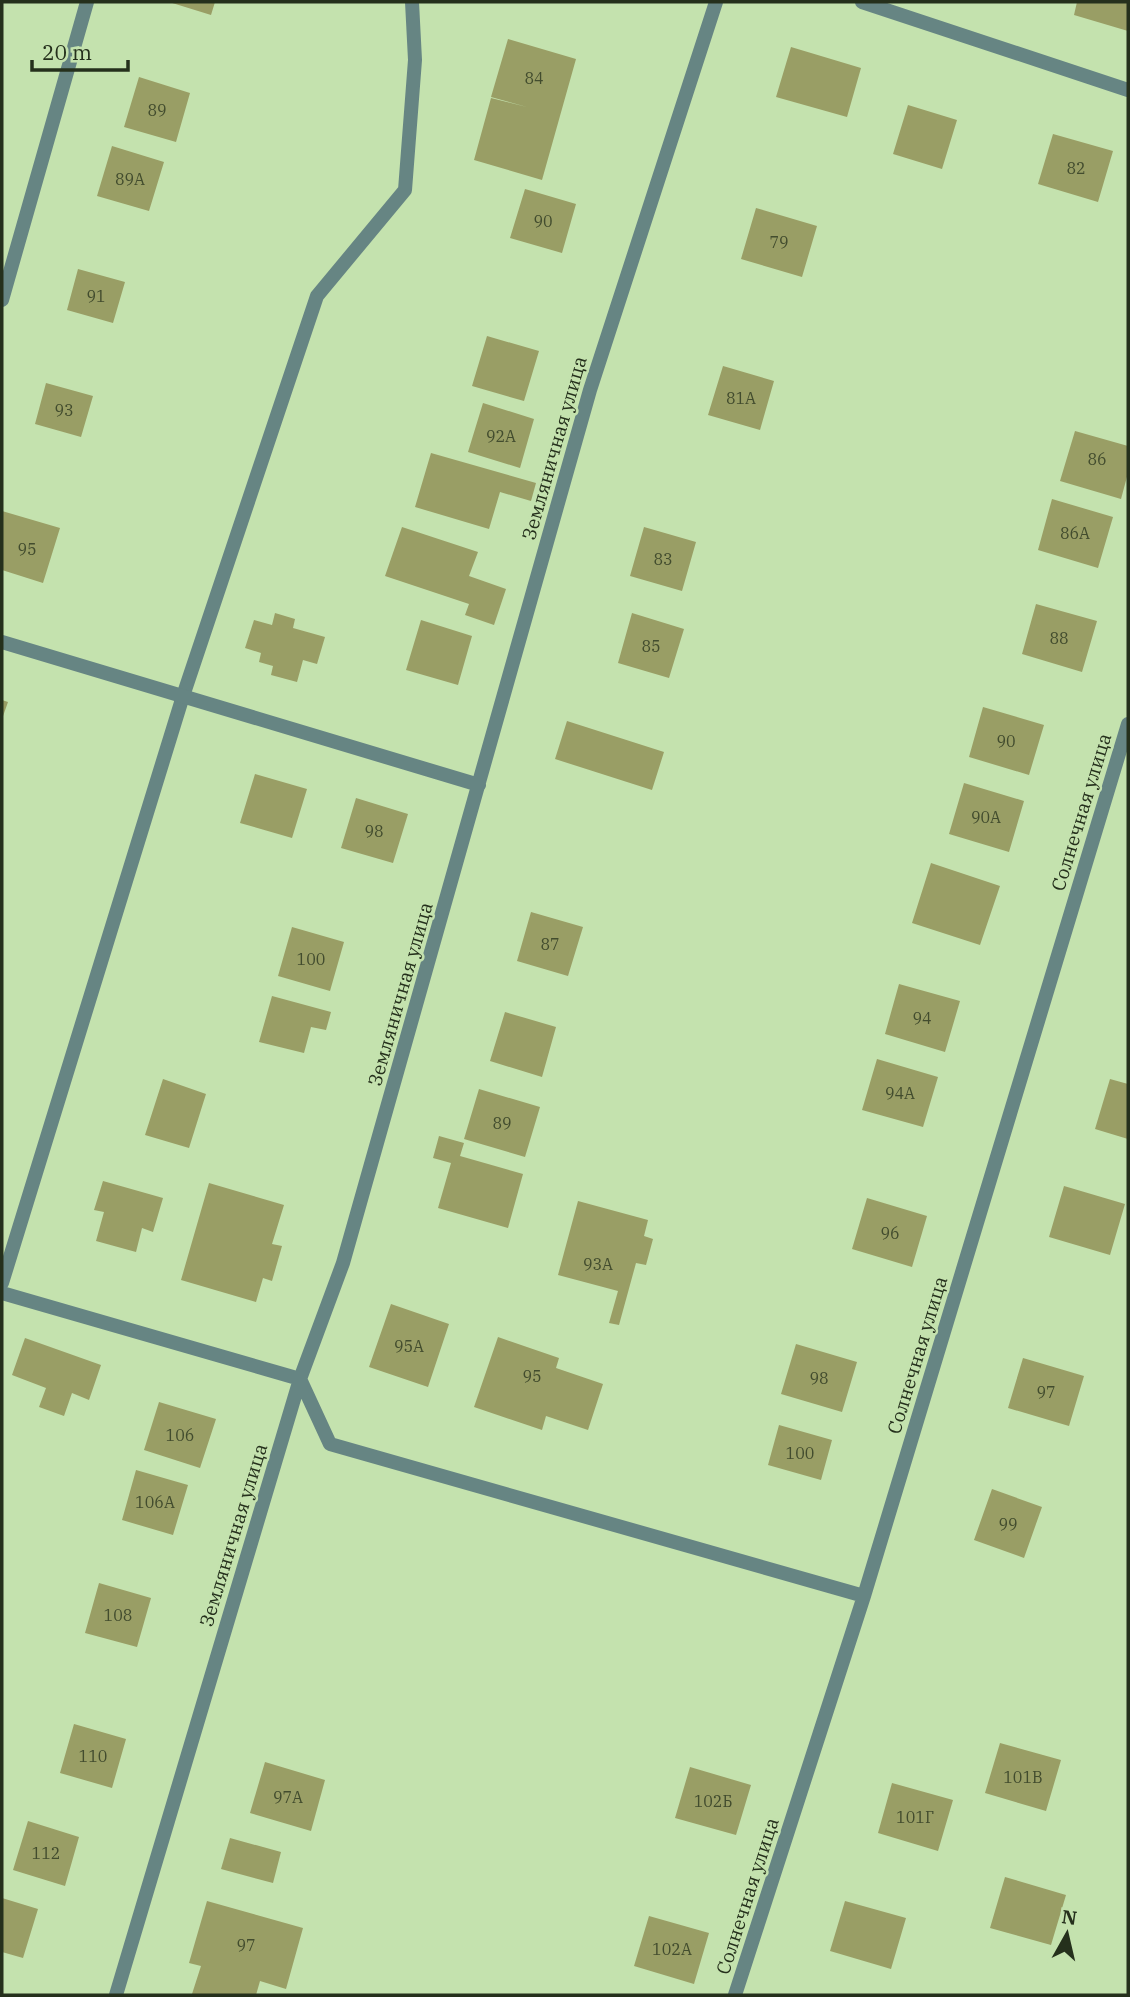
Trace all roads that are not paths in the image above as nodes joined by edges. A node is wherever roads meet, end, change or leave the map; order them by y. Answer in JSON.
{"nodes":[{"id":1,"x":88,"y":2,"type":"edge"},
{"id":2,"x":412,"y":2,"type":"edge"},
{"id":3,"x":716,"y":2,"type":"edge"},
{"id":4,"x":862,"y":2,"type":"edge"},
{"id":5,"x":1128,"y":90,"type":"edge"},
{"id":6,"x":2,"y":300,"type":"edge"},
{"id":7,"x":2,"y":642,"type":"edge"},
{"id":8,"x":183,"y":696,"type":"junction"},
{"id":9,"x":1128,"y":724,"type":"edge"},
{"id":10,"x":479,"y":785,"type":"junction"},
{"id":11,"x":2,"y":1283,"type":"edge"},
{"id":12,"x":2,"y":1293,"type":"edge"},
{"id":13,"x":300,"y":1379,"type":"junction"},
{"id":14,"x":864,"y":1596,"type":"junction"},
{"id":15,"x":116,"y":1995,"type":"edge"},
{"id":16,"x":735,"y":1995,"type":"edge"}],
"edges":[{"from":1,"to":6,"type":"street"},
{"from":2,"to":8,"type":"street"},
{"from":3,"to":10,"type":"street","name":"Земляничная улица"},
{"from":4,"to":5,"type":"street"},
{"from":7,"to":8,"type":"street"},
{"from":8,"to":10,"type":"street"},
{"from":8,"to":11,"type":"street"},
{"from":9,"to":14,"type":"street","name":"Солнечная улица"},
{"from":10,"to":13,"type":"street","name":"Земляничная улица"},
{"from":12,"to":13,"type":"street"},
{"from":13,"to":14,"type":"street"},
{"from":13,"to":15,"type":"street","name":"Земляничная улица"},
{"from":14,"to":16,"type":"street","name":"Солнечная улица"}]}
